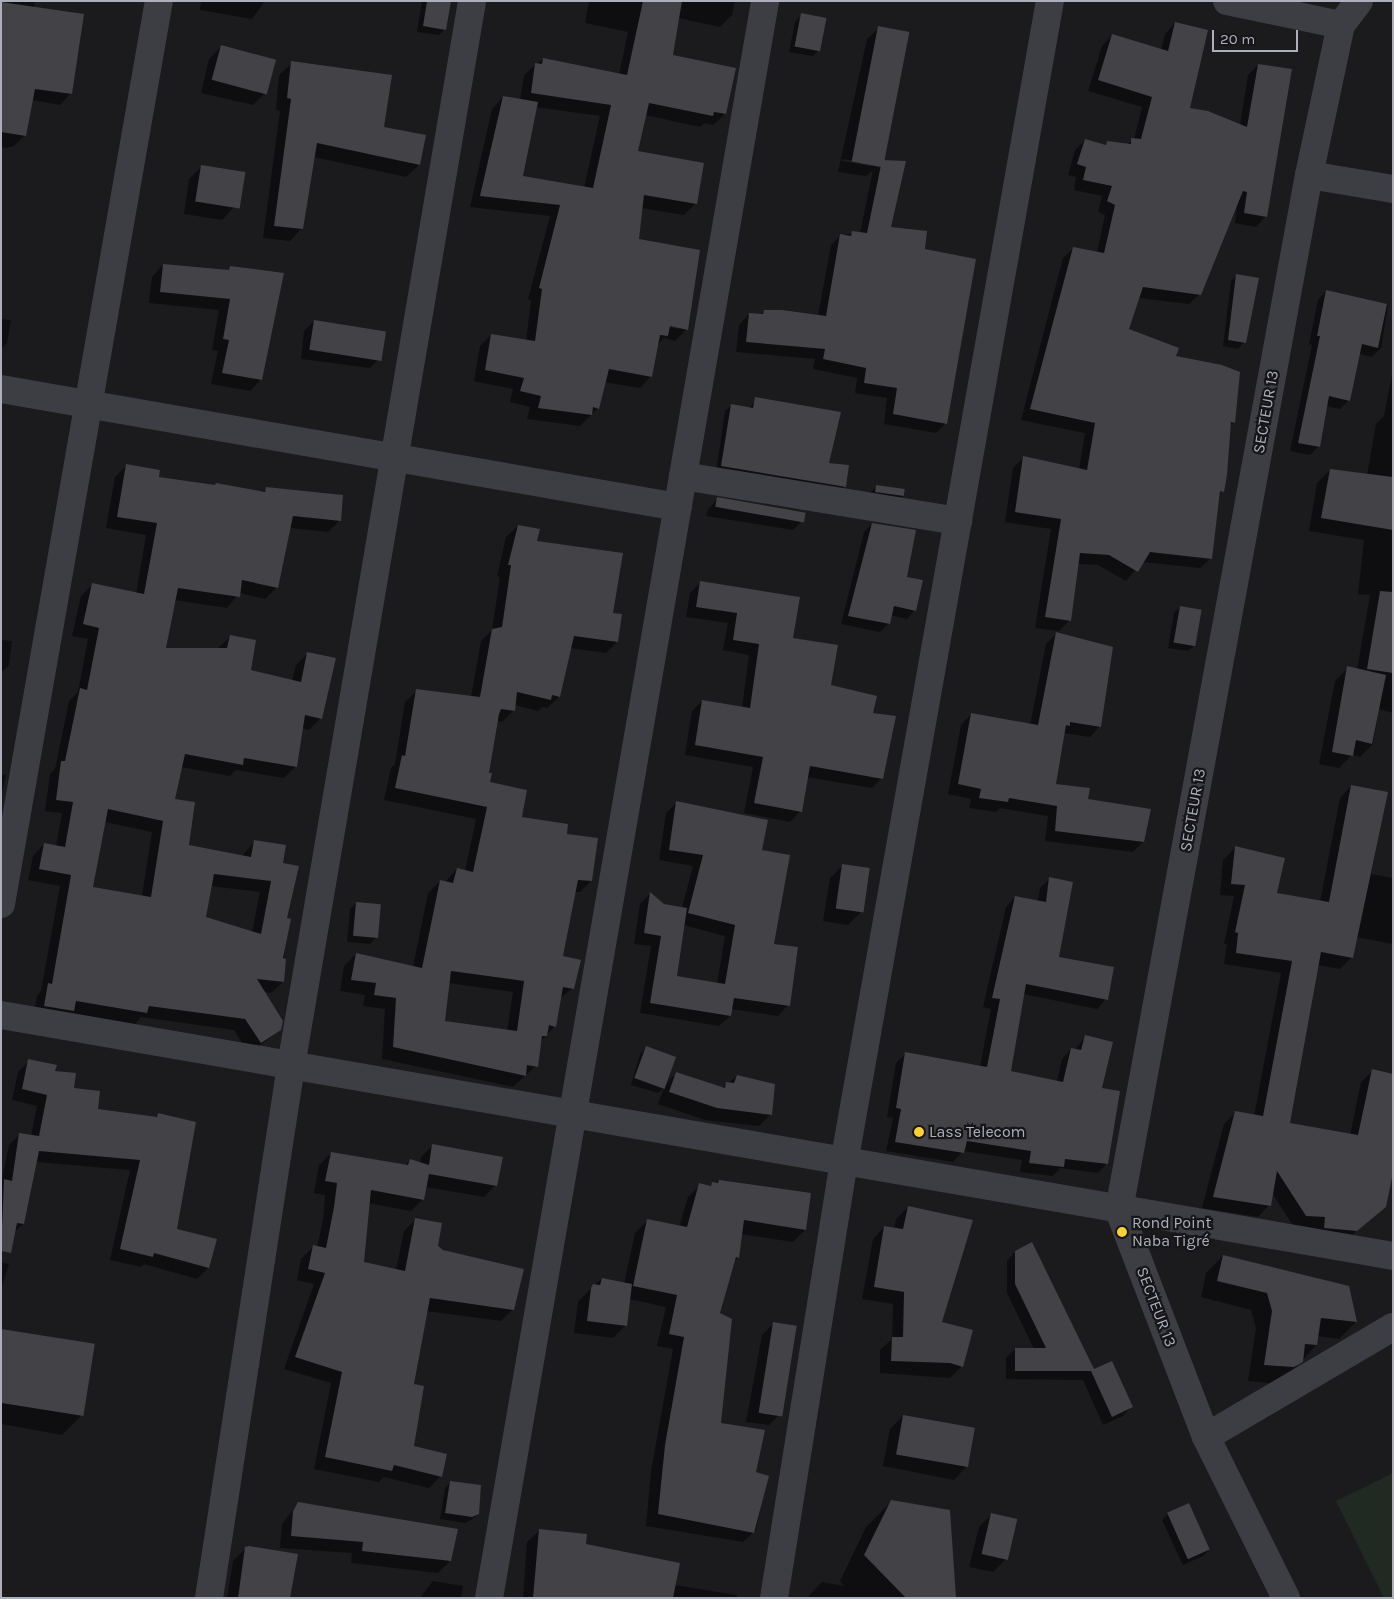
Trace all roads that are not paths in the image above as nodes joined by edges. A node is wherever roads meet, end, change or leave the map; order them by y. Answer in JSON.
{"nodes":[{"id":1,"x":159,"y":1,"type":"edge"},
{"id":2,"x":472,"y":1,"type":"edge"},
{"id":3,"x":766,"y":1,"type":"edge"},
{"id":4,"x":1050,"y":1,"type":"edge"},
{"id":5,"x":1228,"y":1,"type":"edge"},
{"id":6,"x":1359,"y":1,"type":"edge"},
{"id":7,"x":1341,"y":25,"type":"junction"},
{"id":8,"x":1309,"y":175,"type":"junction"},
{"id":9,"x":1393,"y":188,"type":"edge"},
{"id":10,"x":1,"y":389,"type":"edge"},
{"id":11,"x":89,"y":404,"type":"junction"},
{"id":12,"x":396,"y":458,"type":"junction"},
{"id":13,"x":683,"y":476,"type":"junction"},
{"id":14,"x":678,"y":507,"type":"junction"},
{"id":15,"x":958,"y":520,"type":"junction"},
{"id":16,"x":1,"y":904,"type":"edge"},
{"id":17,"x":1,"y":1015,"type":"edge"},
{"id":18,"x":291,"y":1066,"type":"junction"},
{"id":19,"x":572,"y":1116,"type":"junction"},
{"id":20,"x":844,"y":1163,"type":"junction"},
{"id":21,"x":1119,"y":1210,"type":"junction"},
{"id":22,"x":1393,"y":1256,"type":"edge"},
{"id":23,"x":1393,"y":1327,"type":"edge"},
{"id":24,"x":1206,"y":1437,"type":"junction"},
{"id":25,"x":209,"y":1598,"type":"edge"},
{"id":26,"x":488,"y":1598,"type":"edge"},
{"id":27,"x":774,"y":1598,"type":"edge"},
{"id":28,"x":1286,"y":1598,"type":"edge"}],
"edges":[{"from":1,"to":11,"type":"street"},
{"from":2,"to":12,"type":"street"},
{"from":3,"to":13,"type":"street"},
{"from":4,"to":15,"type":"street"},
{"from":5,"to":7,"type":"street"},
{"from":6,"to":7,"type":"street","name":"SECTEUR 13"},
{"from":7,"to":8,"type":"street","name":"SECTEUR 13"},
{"from":8,"to":9,"type":"street"},
{"from":8,"to":21,"type":"street","name":"SECTEUR 13"},
{"from":10,"to":11,"type":"street"},
{"from":11,"to":12,"type":"street"},
{"from":11,"to":16,"type":"street"},
{"from":12,"to":14,"type":"street"},
{"from":12,"to":18,"type":"street"},
{"from":13,"to":14,"type":"street"},
{"from":13,"to":15,"type":"street"},
{"from":14,"to":19,"type":"street"},
{"from":15,"to":20,"type":"street"},
{"from":17,"to":18,"type":"street"},
{"from":18,"to":19,"type":"street"},
{"from":18,"to":25,"type":"street"},
{"from":19,"to":20,"type":"street"},
{"from":19,"to":26,"type":"street"},
{"from":20,"to":21,"type":"street"},
{"from":20,"to":27,"type":"street"},
{"from":21,"to":22,"type":"street"},
{"from":21,"to":24,"type":"street","name":"SECTEUR 13"},
{"from":23,"to":24,"type":"street"},
{"from":24,"to":28,"type":"street","name":"SECTEUR 13"}]}
